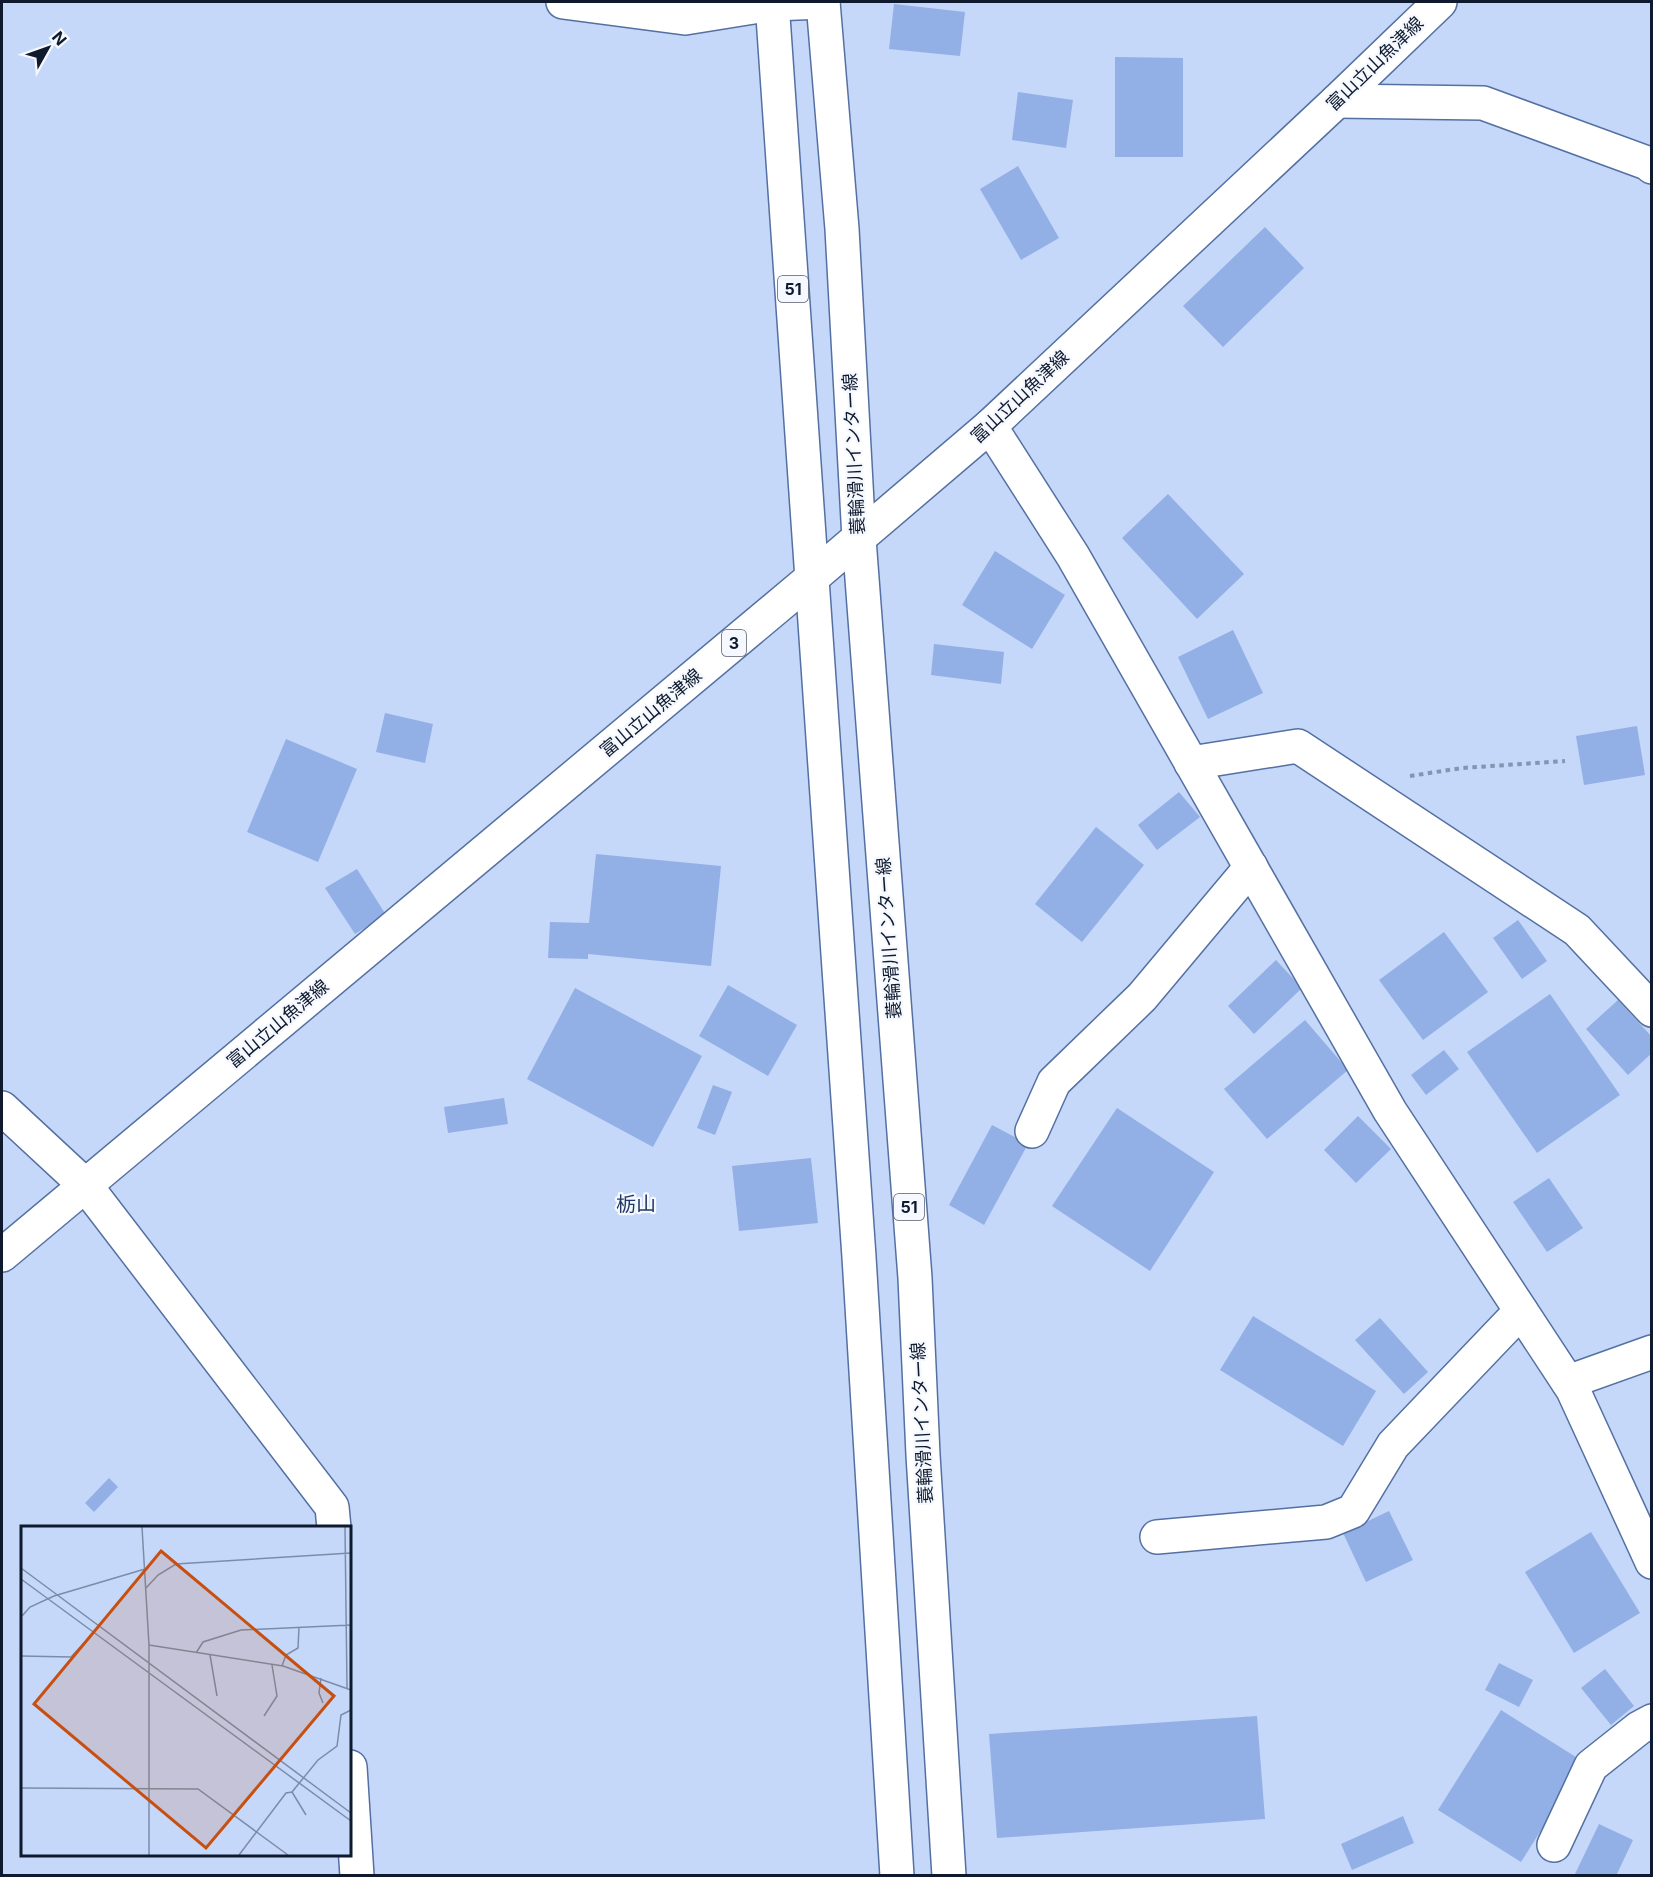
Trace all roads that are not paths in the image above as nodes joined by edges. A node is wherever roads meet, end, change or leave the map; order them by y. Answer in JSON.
{"nodes":[{"id":1,"x":563,"y":2,"type":"edge"},
{"id":2,"x":823,"y":2,"type":"edge"},
{"id":3,"x":1440,"y":2,"type":"edge"},
{"id":4,"x":772,"y":3,"type":"edge"},
{"id":5,"x":1337,"y":101,"type":"junction"},
{"id":6,"x":1652,"y":167,"type":"edge"},
{"id":7,"x":990,"y":426,"type":"junction"},
{"id":8,"x":859,"y":539,"type":"junction"},
{"id":9,"x":813,"y":578,"type":"junction"},
{"id":10,"x":1191,"y":763,"type":"junction"},
{"id":11,"x":1251,"y":867,"type":"junction"},
{"id":12,"x":1652,"y":1010,"type":"edge"},
{"id":13,"x":2,"y":1108,"type":"edge"},
{"id":14,"x":1032,"y":1131,"type":"dead end"},
{"id":15,"x":86,"y":1186,"type":"junction"},
{"id":16,"x":2,"y":1255,"type":"edge"},
{"id":17,"x":1521,"y":1311,"type":"junction"},
{"id":18,"x":1652,"y":1352,"type":"edge"},
{"id":19,"x":1568,"y":1382,"type":"junction"},
{"id":20,"x":333,"y":1526,"type":"edge"},
{"id":21,"x":1157,"y":1537,"type":"dead end"},
{"id":22,"x":1652,"y":1562,"type":"edge"},
{"id":23,"x":1652,"y":1721,"type":"edge"},
{"id":24,"x":351,"y":1782,"type":"edge"},
{"id":25,"x":1554,"y":1845,"type":"dead end"},
{"id":26,"x":357,"y":1875,"type":"edge"},
{"id":27,"x":897,"y":1875,"type":"edge"},
{"id":28,"x":949,"y":1875,"type":"edge"}],
"edges":[{"from":1,"to":4,"type":"main road"},
{"from":2,"to":4,"type":"main road"},
{"from":2,"to":8,"type":"main road","name":"蓑輪滑川インター線","number":"51"},
{"from":3,"to":5,"type":"main road","name":"富山立山魚津線","number":"3"},
{"from":4,"to":9,"type":"main road","number":"51"},
{"from":5,"to":6,"type":"main road"},
{"from":5,"to":7,"type":"main road","name":"富山立山魚津線","number":"3"},
{"from":7,"to":8,"type":"main road","name":"富山立山魚津線","number":"3"},
{"from":7,"to":10,"type":"main road"},
{"from":8,"to":9,"type":"main road","name":"富山立山魚津線","number":"3"},
{"from":8,"to":28,"type":"main road","name":"蓑輪滑川インター線","number":"51"},
{"from":9,"to":15,"type":"main road","name":"富山立山魚津線","number":"3"},
{"from":9,"to":27,"type":"main road","number":"51"},
{"from":10,"to":11,"type":"main road"},
{"from":10,"to":12,"type":"main road"},
{"from":11,"to":14,"type":"main road"},
{"from":11,"to":17,"type":"main road"},
{"from":13,"to":15,"type":"main road"},
{"from":15,"to":16,"type":"main road","name":"富山立山魚津線","number":"3"},
{"from":15,"to":20,"type":"main road"},
{"from":17,"to":19,"type":"main road"},
{"from":17,"to":21,"type":"main road"},
{"from":18,"to":19,"type":"main road"},
{"from":19,"to":22,"type":"main road"},
{"from":23,"to":25,"type":"main road"},
{"from":24,"to":26,"type":"main road"}]}
